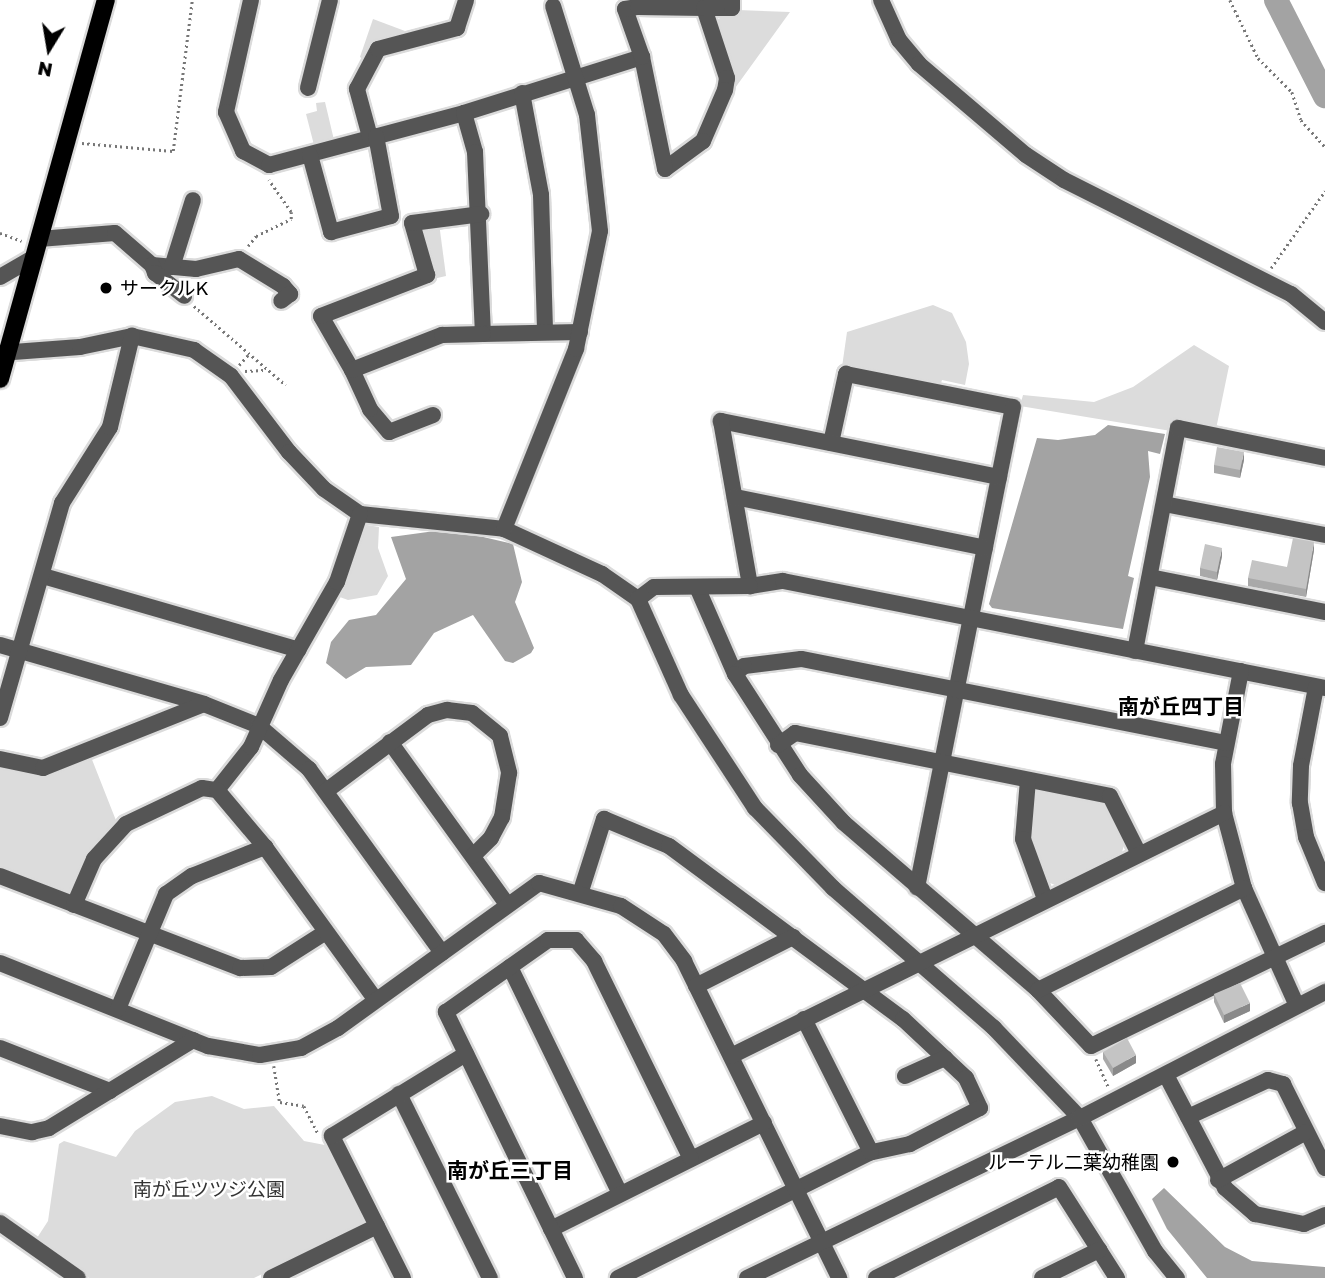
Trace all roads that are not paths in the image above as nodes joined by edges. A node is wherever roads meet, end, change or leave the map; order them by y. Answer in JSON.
{"nodes":[{"id":1,"x":106,"y":0,"type":"edge"},
{"id":2,"x":251,"y":0,"type":"edge"},
{"id":3,"x":330,"y":0,"type":"edge"},
{"id":4,"x":466,"y":0,"type":"edge"},
{"id":5,"x":732,"y":0,"type":"edge"},
{"id":6,"x":881,"y":0,"type":"edge"},
{"id":7,"x":553,"y":6,"type":"dead end"},
{"id":8,"x":704,"y":8,"type":"junction"},
{"id":9,"x":642,"y":57,"type":"junction"},
{"id":10,"x":577,"y":76,"type":"junction"},
{"id":11,"x":308,"y":88,"type":"dead end"},
{"id":12,"x":522,"y":93,"type":"junction"},
{"id":13,"x":464,"y":113,"type":"junction"},
{"id":14,"x":373,"y":137,"type":"junction"},
{"id":15,"x":310,"y":155,"type":"junction"},
{"id":16,"x":193,"y":200,"type":"dead end"},
{"id":17,"x":481,"y":214,"type":"junction"},
{"id":18,"x":30,"y":240,"type":"junction"},
{"id":19,"x":33,"y":258,"type":"junction"},
{"id":20,"x":152,"y":265,"type":"junction"},
{"id":21,"x":172,"y":267,"type":"junction"},
{"id":22,"x":0,"y":277,"type":"edge"},
{"id":23,"x":184,"y":296,"type":"road end"},
{"id":24,"x":281,"y":301,"type":"dead end"},
{"id":25,"x":1325,"y":322,"type":"edge"},
{"id":26,"x":545,"y":332,"type":"junction"},
{"id":27,"x":580,"y":332,"type":"junction"},
{"id":28,"x":484,"y":334,"type":"junction"},
{"id":29,"x":132,"y":336,"type":"junction"},
{"id":30,"x":3,"y":353,"type":"edge"},
{"id":31,"x":352,"y":370,"type":"junction"},
{"id":32,"x":0,"y":379,"type":"edge"},
{"id":33,"x":432,"y":415,"type":"dead end"},
{"id":34,"x":831,"y":443,"type":"junction"},
{"id":35,"x":1325,"y":457,"type":"edge"},
{"id":36,"x":999,"y":477,"type":"junction"},
{"id":37,"x":735,"y":497,"type":"junction"},
{"id":38,"x":1164,"y":504,"type":"junction"},
{"id":39,"x":360,"y":514,"type":"junction"},
{"id":40,"x":504,"y":528,"type":"junction"},
{"id":41,"x":1325,"y":535,"type":"edge"},
{"id":42,"x":985,"y":548,"type":"junction"},
{"id":43,"x":43,"y":576,"type":"junction"},
{"id":44,"x":1150,"y":577,"type":"junction"},
{"id":45,"x":750,"y":586,"type":"junction"},
{"id":46,"x":697,"y":587,"type":"junction"},
{"id":47,"x":638,"y":599,"type":"junction"},
{"id":48,"x":1325,"y":611,"type":"edge"},
{"id":49,"x":970,"y":618,"type":"junction"},
{"id":50,"x":0,"y":645,"type":"edge"},
{"id":51,"x":299,"y":650,"type":"junction"},
{"id":52,"x":21,"y":651,"type":"junction"},
{"id":53,"x":1135,"y":651,"type":"junction"},
{"id":54,"x":1241,"y":671,"type":"junction"},
{"id":55,"x":735,"y":674,"type":"junction"},
{"id":56,"x":1321,"y":688,"type":"edge"},
{"id":57,"x":956,"y":691,"type":"junction"},
{"id":58,"x":204,"y":704,"type":"junction"},
{"id":59,"x":0,"y":718,"type":"edge"},
{"id":60,"x":260,"y":726,"type":"junction"},
{"id":61,"x":390,"y":742,"type":"junction"},
{"id":62,"x":1226,"y":743,"type":"junction"},
{"id":63,"x":778,"y":745,"type":"junction"},
{"id":64,"x":0,"y":759,"type":"edge"},
{"id":65,"x":942,"y":764,"type":"junction"},
{"id":66,"x":1028,"y":780,"type":"junction"},
{"id":67,"x":217,"y":790,"type":"junction"},
{"id":68,"x":326,"y":791,"type":"junction"},
{"id":69,"x":1224,"y":813,"type":"junction"},
{"id":70,"x":265,"y":847,"type":"junction"},
{"id":71,"x":1139,"y":854,"type":"junction"},
{"id":72,"x":473,"y":856,"type":"junction"},
{"id":73,"x":0,"y":876,"type":"edge"},
{"id":74,"x":1325,"y":883,"type":"edge"},
{"id":75,"x":917,"y":888,"type":"junction"},
{"id":76,"x":1244,"y":888,"type":"junction"},
{"id":77,"x":580,"y":894,"type":"junction"},
{"id":78,"x":1045,"y":900,"type":"junction"},
{"id":79,"x":507,"y":904,"type":"junction"},
{"id":80,"x":74,"y":905,"type":"junction"},
{"id":81,"x":326,"y":932,"type":"junction"},
{"id":82,"x":1325,"y":933,"type":"edge"},
{"id":83,"x":148,"y":934,"type":"junction"},
{"id":84,"x":975,"y":935,"type":"junction"},
{"id":85,"x":793,"y":937,"type":"junction"},
{"id":86,"x":442,"y":953,"type":"junction"},
{"id":87,"x":1277,"y":958,"type":"junction"},
{"id":88,"x":919,"y":962,"type":"junction"},
{"id":89,"x":0,"y":963,"type":"edge"},
{"id":90,"x":510,"y":967,"type":"junction"},
{"id":91,"x":696,"y":986,"type":"junction"},
{"id":92,"x":863,"y":989,"type":"junction"},
{"id":93,"x":1038,"y":990,"type":"junction"},
{"id":94,"x":1325,"y":992,"type":"edge"},
{"id":95,"x":375,"y":999,"type":"junction"},
{"id":96,"x":1297,"y":1006,"type":"junction"},
{"id":97,"x":117,"y":1009,"type":"junction"},
{"id":98,"x":804,"y":1019,"type":"junction"},
{"id":99,"x":193,"y":1040,"type":"junction"},
{"id":100,"x":0,"y":1048,"type":"edge"},
{"id":101,"x":466,"y":1054,"type":"junction"},
{"id":102,"x":731,"y":1056,"type":"junction"},
{"id":103,"x":945,"y":1058,"type":"junction"},
{"id":104,"x":1166,"y":1075,"type":"junction"},
{"id":105,"x":905,"y":1076,"type":"dead end"},
{"id":106,"x":110,"y":1091,"type":"junction"},
{"id":107,"x":399,"y":1094,"type":"junction"},
{"id":108,"x":1188,"y":1117,"type":"junction"},
{"id":109,"x":1080,"y":1118,"type":"junction"},
{"id":110,"x":764,"y":1123,"type":"junction"},
{"id":111,"x":0,"y":1126,"type":"edge"},
{"id":112,"x":1307,"y":1132,"type":"junction"},
{"id":113,"x":871,"y":1153,"type":"junction"},
{"id":114,"x":691,"y":1159,"type":"junction"},
{"id":115,"x":1325,"y":1168,"type":"edge"},
{"id":116,"x":1218,"y":1180,"type":"junction"},
{"id":117,"x":796,"y":1190,"type":"junction"},
{"id":118,"x":620,"y":1194,"type":"junction"},
{"id":119,"x":1325,"y":1215,"type":"edge"},
{"id":120,"x":0,"y":1223,"type":"edge"},
{"id":121,"x":377,"y":1226,"type":"junction"},
{"id":122,"x":551,"y":1229,"type":"junction"},
{"id":123,"x":823,"y":1241,"type":"junction"},
{"id":124,"x":1099,"y":1250,"type":"junction"},
{"id":125,"x":896,"y":1274,"type":"edge"},
{"id":126,"x":78,"y":1278,"type":"edge"},
{"id":127,"x":271,"y":1278,"type":"edge"},
{"id":128,"x":403,"y":1278,"type":"edge"},
{"id":129,"x":489,"y":1278,"type":"edge"},
{"id":130,"x":575,"y":1278,"type":"edge"},
{"id":131,"x":618,"y":1278,"type":"edge"},
{"id":132,"x":747,"y":1278,"type":"edge"},
{"id":133,"x":839,"y":1278,"type":"edge"},
{"id":134,"x":876,"y":1278,"type":"edge"},
{"id":135,"x":1042,"y":1278,"type":"edge"},
{"id":136,"x":1116,"y":1278,"type":"edge"},
{"id":137,"x":1177,"y":1278,"type":"edge"}],
"edges":[{"from":1,"to":18,"type":"main road"},
{"from":2,"to":15,"type":"street"},
{"from":3,"to":11,"type":"street"},
{"from":4,"to":14,"type":"street"},
{"from":5,"to":8,"type":"street"},
{"from":6,"to":25,"type":"street"},
{"from":7,"to":10,"type":"street"},
{"from":8,"to":9,"type":"street"},
{"from":8,"to":9,"type":"street"},
{"from":9,"to":10,"type":"street"},
{"from":10,"to":12,"type":"street"},
{"from":10,"to":27,"type":"street"},
{"from":12,"to":13,"type":"street"},
{"from":12,"to":26,"type":"street"},
{"from":13,"to":14,"type":"street"},
{"from":13,"to":17,"type":"street"},
{"from":14,"to":15,"type":"street"},
{"from":14,"to":15,"type":"street"},
{"from":16,"to":21,"type":"street"},
{"from":17,"to":28,"type":"street"},
{"from":17,"to":31,"type":"street"},
{"from":18,"to":19,"type":"main road"},
{"from":18,"to":20,"type":"street"},
{"from":19,"to":22,"type":"street"},
{"from":19,"to":30,"type":"main road"},
{"from":20,"to":21,"type":"street"},
{"from":20,"to":23,"type":"street"},
{"from":21,"to":24,"type":"street"},
{"from":26,"to":27,"type":"street"},
{"from":26,"to":28,"type":"street"},
{"from":27,"to":40,"type":"street"},
{"from":28,"to":31,"type":"street"},
{"from":29,"to":30,"type":"street"},
{"from":29,"to":39,"type":"street"},
{"from":29,"to":43,"type":"street"},
{"from":30,"to":32,"type":"main road"},
{"from":31,"to":33,"type":"street"},
{"from":34,"to":36,"type":"street"},
{"from":34,"to":36,"type":"street"},
{"from":34,"to":37,"type":"street"},
{"from":35,"to":38,"type":"street"},
{"from":36,"to":42,"type":"street"},
{"from":37,"to":42,"type":"street"},
{"from":37,"to":45,"type":"street"},
{"from":38,"to":41,"type":"street"},
{"from":38,"to":44,"type":"street"},
{"from":39,"to":40,"type":"street"},
{"from":39,"to":51,"type":"street"},
{"from":40,"to":47,"type":"street"},
{"from":42,"to":49,"type":"street"},
{"from":43,"to":51,"type":"street"},
{"from":43,"to":52,"type":"street"},
{"from":44,"to":48,"type":"street"},
{"from":44,"to":53,"type":"street"},
{"from":45,"to":46,"type":"street"},
{"from":45,"to":49,"type":"street"},
{"from":46,"to":47,"type":"street"},
{"from":46,"to":55,"type":"street"},
{"from":47,"to":88,"type":"street"},
{"from":49,"to":53,"type":"street"},
{"from":49,"to":57,"type":"street"},
{"from":50,"to":52,"type":"street"},
{"from":51,"to":60,"type":"street"},
{"from":52,"to":58,"type":"street"},
{"from":52,"to":59,"type":"street"},
{"from":53,"to":54,"type":"street"},
{"from":54,"to":56,"type":"street"},
{"from":54,"to":62,"type":"street"},
{"from":55,"to":57,"type":"street"},
{"from":55,"to":63,"type":"street"},
{"from":56,"to":74,"type":"street"},
{"from":57,"to":62,"type":"street"},
{"from":57,"to":65,"type":"street"},
{"from":58,"to":60,"type":"street"},
{"from":58,"to":64,"type":"street"},
{"from":60,"to":67,"type":"street"},
{"from":60,"to":68,"type":"street"},
{"from":61,"to":68,"type":"street"},
{"from":61,"to":72,"type":"street"},
{"from":61,"to":72,"type":"street"},
{"from":62,"to":69,"type":"street"},
{"from":63,"to":65,"type":"street"},
{"from":63,"to":75,"type":"street"},
{"from":65,"to":66,"type":"street"},
{"from":65,"to":75,"type":"street"},
{"from":66,"to":71,"type":"street"},
{"from":66,"to":78,"type":"street"},
{"from":67,"to":70,"type":"street"},
{"from":67,"to":80,"type":"street"},
{"from":68,"to":86,"type":"street"},
{"from":69,"to":71,"type":"street"},
{"from":69,"to":76,"type":"street"},
{"from":70,"to":81,"type":"street"},
{"from":70,"to":83,"type":"street"},
{"from":71,"to":78,"type":"street"},
{"from":72,"to":79,"type":"street"},
{"from":73,"to":80,"type":"street"},
{"from":75,"to":84,"type":"street"},
{"from":76,"to":87,"type":"street"},
{"from":76,"to":93,"type":"street"},
{"from":77,"to":79,"type":"street"},
{"from":77,"to":85,"type":"street"},
{"from":77,"to":91,"type":"street"},
{"from":78,"to":84,"type":"street"},
{"from":79,"to":86,"type":"street"},
{"from":80,"to":83,"type":"street"},
{"from":81,"to":83,"type":"street"},
{"from":81,"to":95,"type":"street"},
{"from":82,"to":87,"type":"street"},
{"from":83,"to":97,"type":"street"},
{"from":84,"to":88,"type":"street"},
{"from":84,"to":93,"type":"street"},
{"from":85,"to":91,"type":"street"},
{"from":85,"to":92,"type":"street"},
{"from":86,"to":95,"type":"street"},
{"from":87,"to":93,"type":"street"},
{"from":87,"to":96,"type":"street"},
{"from":88,"to":92,"type":"street"},
{"from":88,"to":109,"type":"street"},
{"from":89,"to":97,"type":"street"},
{"from":90,"to":101,"type":"street"},
{"from":90,"to":114,"type":"street"},
{"from":90,"to":118,"type":"street"},
{"from":91,"to":102,"type":"street"},
{"from":92,"to":98,"type":"street"},
{"from":92,"to":103,"type":"street"},
{"from":94,"to":96,"type":"street"},
{"from":95,"to":99,"type":"street"},
{"from":96,"to":104,"type":"street"},
{"from":97,"to":99,"type":"street"},
{"from":98,"to":102,"type":"street"},
{"from":98,"to":113,"type":"street"},
{"from":99,"to":106,"type":"street"},
{"from":100,"to":106,"type":"street"},
{"from":101,"to":107,"type":"street"},
{"from":101,"to":122,"type":"street"},
{"from":102,"to":110,"type":"street"},
{"from":103,"to":105,"type":"street"},
{"from":103,"to":113,"type":"street"},
{"from":104,"to":108,"type":"street"},
{"from":104,"to":109,"type":"street"},
{"from":106,"to":111,"type":"street"},
{"from":107,"to":121,"type":"street"},
{"from":107,"to":129,"type":"street"},
{"from":108,"to":112,"type":"street"},
{"from":108,"to":116,"type":"street"},
{"from":109,"to":123,"type":"street"},
{"from":109,"to":137,"type":"street"},
{"from":110,"to":114,"type":"street"},
{"from":110,"to":117,"type":"street"},
{"from":112,"to":115,"type":"street"},
{"from":112,"to":116,"type":"street"},
{"from":113,"to":117,"type":"street"},
{"from":114,"to":118,"type":"street"},
{"from":116,"to":119,"type":"street"},
{"from":117,"to":123,"type":"street"},
{"from":117,"to":131,"type":"street"},
{"from":118,"to":122,"type":"street"},
{"from":120,"to":126,"type":"street"},
{"from":121,"to":127,"type":"street"},
{"from":121,"to":128,"type":"street"},
{"from":122,"to":130,"type":"street"},
{"from":123,"to":132,"type":"street"},
{"from":123,"to":133,"type":"street"},
{"from":124,"to":125,"type":"street"},
{"from":124,"to":135,"type":"street"},
{"from":124,"to":136,"type":"street"},
{"from":125,"to":134,"type":"street"}]}
